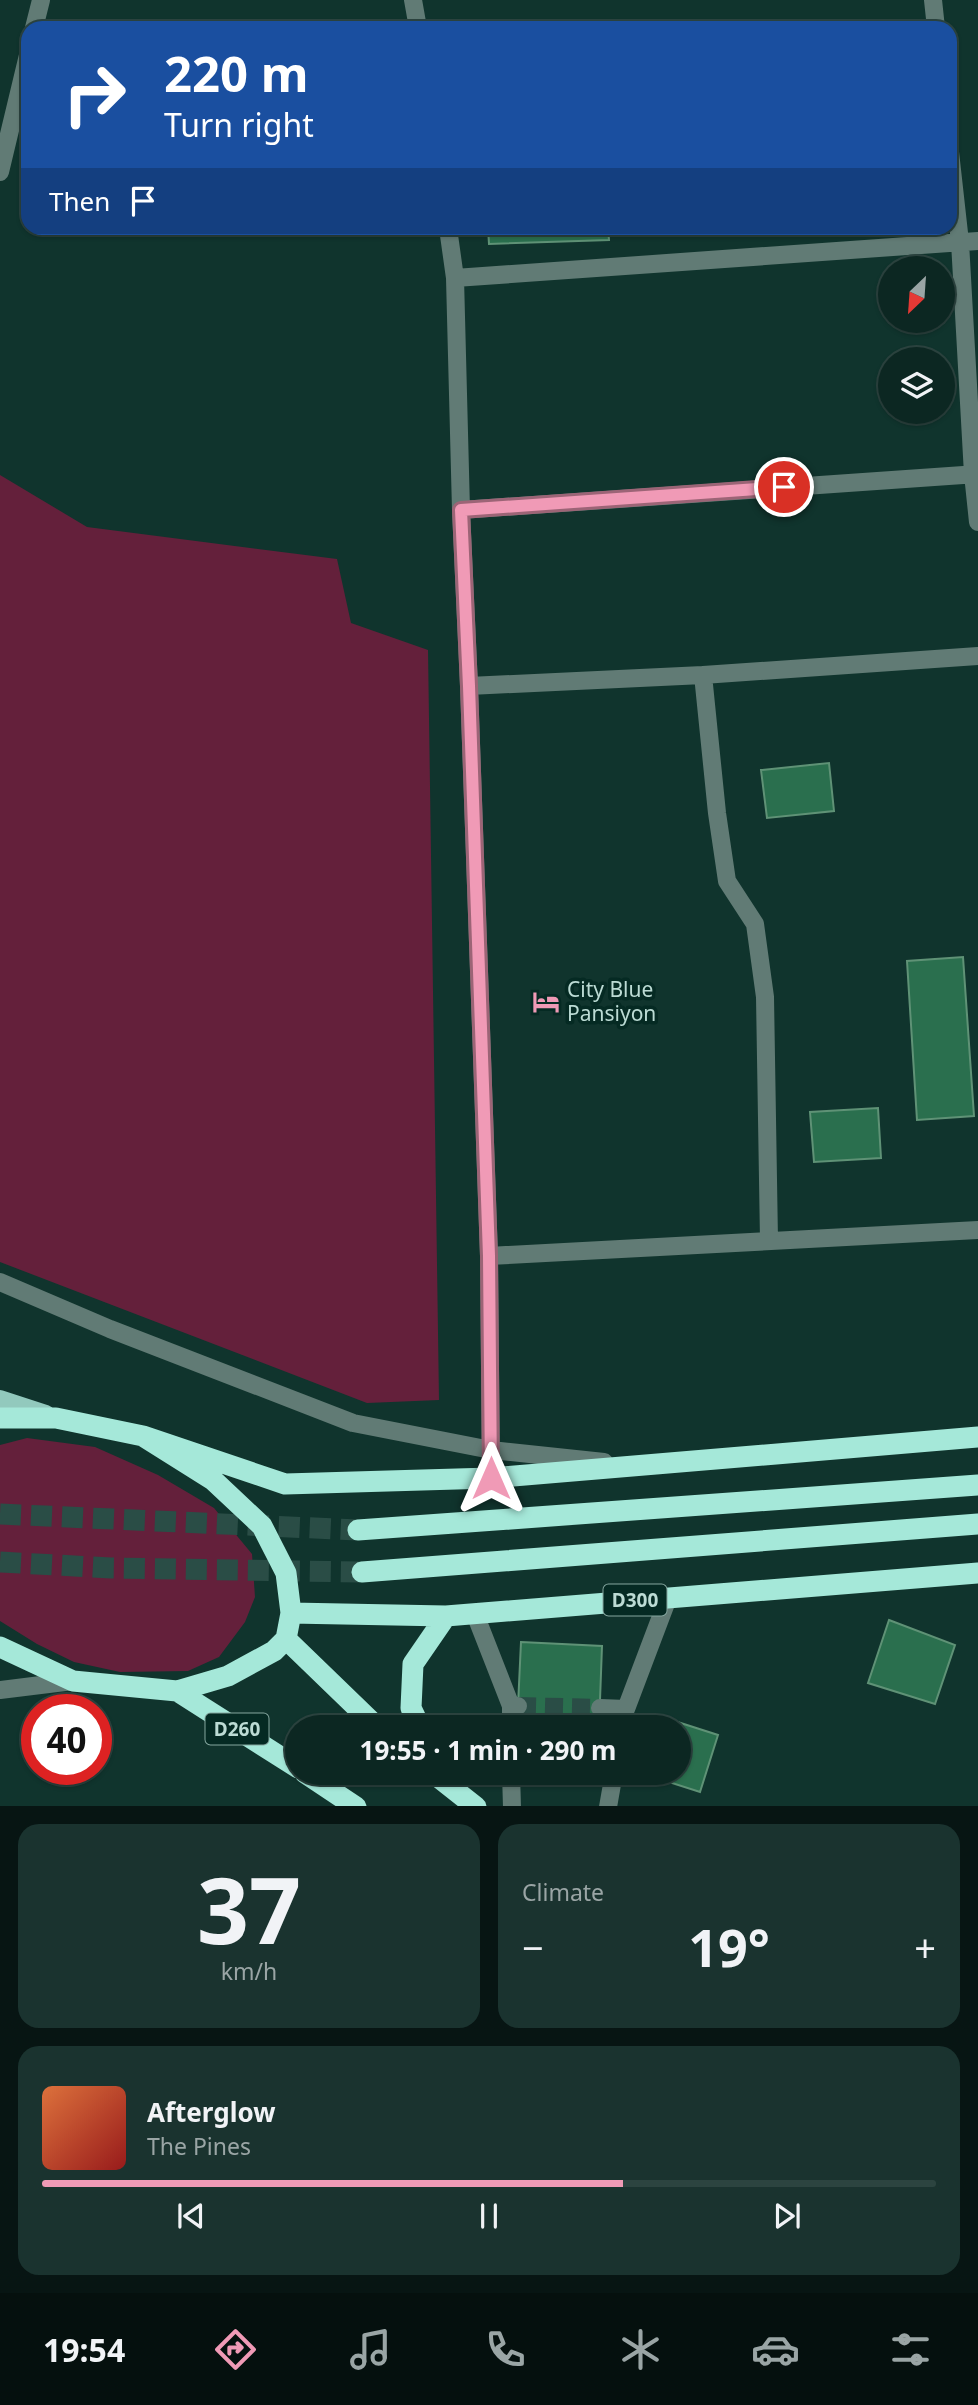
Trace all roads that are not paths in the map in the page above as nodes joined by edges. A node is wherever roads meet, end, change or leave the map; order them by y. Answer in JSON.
{"nodes":[{"id":1,"x":41,"y":0,"type":"edge"},
{"id":2,"x":413,"y":0,"type":"edge"},
{"id":3,"x":933,"y":0,"type":"edge"},
{"id":4,"x":36,"y":21,"type":"edge"},
{"id":5,"x":417,"y":21,"type":"edge"},
{"id":6,"x":935,"y":21,"type":"edge"},
{"id":7,"x":21,"y":84,"type":"edge"},
{"id":8,"x":0,"y":172,"type":"edge"},
{"id":9,"x":957,"y":185,"type":"edge"},
{"id":10,"x":450,"y":235,"type":"edge"},
{"id":11,"x":969,"y":242,"type":"edge"},
{"id":12,"x":455,"y":278,"type":"junction"},
{"id":13,"x":976,"y":474,"type":"edge"},
{"id":14,"x":461,"y":510,"type":"junction"},
{"id":15,"x":978,"y":522,"type":"edge"},
{"id":16,"x":978,"y":656,"type":"edge"},
{"id":17,"x":703,"y":675,"type":"junction"},
{"id":18,"x":469,"y":686,"type":"junction"},
{"id":19,"x":978,"y":1230,"type":"edge"},
{"id":20,"x":769,"y":1240,"type":"junction"},
{"id":21,"x":489,"y":1256,"type":"junction"},
{"id":22,"x":0,"y":1282,"type":"edge"},
{"id":23,"x":0,"y":1399,"type":"edge"},
{"id":24,"x":0,"y":1418,"type":"edge"},
{"id":25,"x":57,"y":1418,"type":"junction"},
{"id":26,"x":144,"y":1436,"type":"junction"},
{"id":27,"x":978,"y":1437,"type":"edge"},
{"id":28,"x":491,"y":1450,"type":"junction"},
{"id":29,"x":635,"y":1466,"type":"junction"},
{"id":30,"x":491,"y":1478,"type":"junction"},
{"id":31,"x":978,"y":1485,"type":"edge"},
{"id":32,"x":978,"y":1524,"type":"edge"},
{"id":33,"x":358,"y":1530,"type":"tunnel mouth"},
{"id":34,"x":362,"y":1572,"type":"tunnel mouth"},
{"id":35,"x":978,"y":1573,"type":"edge"},
{"id":36,"x":668,"y":1598,"type":"junction"},
{"id":37,"x":291,"y":1613,"type":"junction"},
{"id":38,"x":475,"y":1614,"type":"junction"},
{"id":39,"x":446,"y":1616,"type":"junction"},
{"id":40,"x":286,"y":1639,"type":"junction"},
{"id":41,"x":0,"y":1647,"type":"edge"},
{"id":42,"x":73,"y":1681,"type":"junction"},
{"id":43,"x":0,"y":1690,"type":"edge"},
{"id":44,"x":177,"y":1691,"type":"junction"},
{"id":45,"x":600,"y":1708,"type":"tunnel mouth"},
{"id":46,"x":626,"y":1709,"type":"junction"},
{"id":47,"x":365,"y":1715,"type":"edge"},
{"id":48,"x":415,"y":1715,"type":"edge"},
{"id":49,"x":513,"y":1715,"type":"edge"},
{"id":50,"x":625,"y":1715,"type":"edge"},
{"id":51,"x":285,"y":1760,"type":"edge"},
{"id":52,"x":322,"y":1785,"type":"edge"},
{"id":53,"x":448,"y":1785,"type":"edge"},
{"id":54,"x":464,"y":1785,"type":"edge"},
{"id":55,"x":511,"y":1785,"type":"edge"},
{"id":56,"x":612,"y":1785,"type":"edge"},
{"id":57,"x":354,"y":1806,"type":"edge"},
{"id":58,"x":475,"y":1806,"type":"edge"},
{"id":59,"x":484,"y":1806,"type":"edge"},
{"id":60,"x":512,"y":1806,"type":"edge"},
{"id":61,"x":608,"y":1806,"type":"edge"}],
"edges":[{"from":1,"to":4,"type":"street"},
{"from":2,"to":5,"type":"street"},
{"from":3,"to":6,"type":"street"},
{"from":7,"to":8,"type":"street"},
{"from":9,"to":11,"type":"street"},
{"from":10,"to":12,"type":"street"},
{"from":11,"to":12,"type":"street"},
{"from":11,"to":13,"type":"street"},
{"from":12,"to":14,"type":"street"},
{"from":13,"to":14,"type":"street"},
{"from":13,"to":15,"type":"street"},
{"from":14,"to":18,"type":"street"},
{"from":16,"to":17,"type":"street"},
{"from":17,"to":18,"type":"street"},
{"from":17,"to":20,"type":"street"},
{"from":18,"to":21,"type":"street"},
{"from":19,"to":20,"type":"street"},
{"from":20,"to":21,"type":"street"},
{"from":21,"to":28,"type":"street"},
{"from":22,"to":28,"type":"street"},
{"from":23,"to":25,"type":"main road"},
{"from":24,"to":25,"type":"highway"},
{"from":25,"to":26,"type":"highway"},
{"from":26,"to":30,"type":"highway"},
{"from":26,"to":37,"type":"highway"},
{"from":27,"to":29,"type":"highway"},
{"from":28,"to":29,"type":"street"},
{"from":28,"to":30,"type":"street"},
{"from":29,"to":30,"type":"highway"},
{"from":31,"to":33,"type":"highway"},
{"from":32,"to":34,"type":"highway"},
{"from":35,"to":36,"type":"highway","number":"D300"},
{"from":36,"to":38,"type":"highway","number":"D300"},
{"from":36,"to":46,"type":"street"},
{"from":37,"to":39,"type":"highway","number":"D300"},
{"from":37,"to":40,"type":"highway"},
{"from":38,"to":39,"type":"highway","number":"D300"},
{"from":38,"to":49,"type":"street"},
{"from":39,"to":48,"type":"highway"},
{"from":40,"to":44,"type":"highway"},
{"from":40,"to":47,"type":"highway"},
{"from":41,"to":42,"type":"highway"},
{"from":42,"to":43,"type":"street"},
{"from":42,"to":44,"type":"highway"},
{"from":44,"to":51,"type":"highway","number":"D260"},
{"from":45,"to":46,"type":"street"},
{"from":46,"to":50,"type":"street"},
{"from":52,"to":57,"type":"highway"},
{"from":53,"to":58,"type":"highway"},
{"from":54,"to":59,"type":"highway"},
{"from":55,"to":60,"type":"street"},
{"from":56,"to":61,"type":"street"}]}
